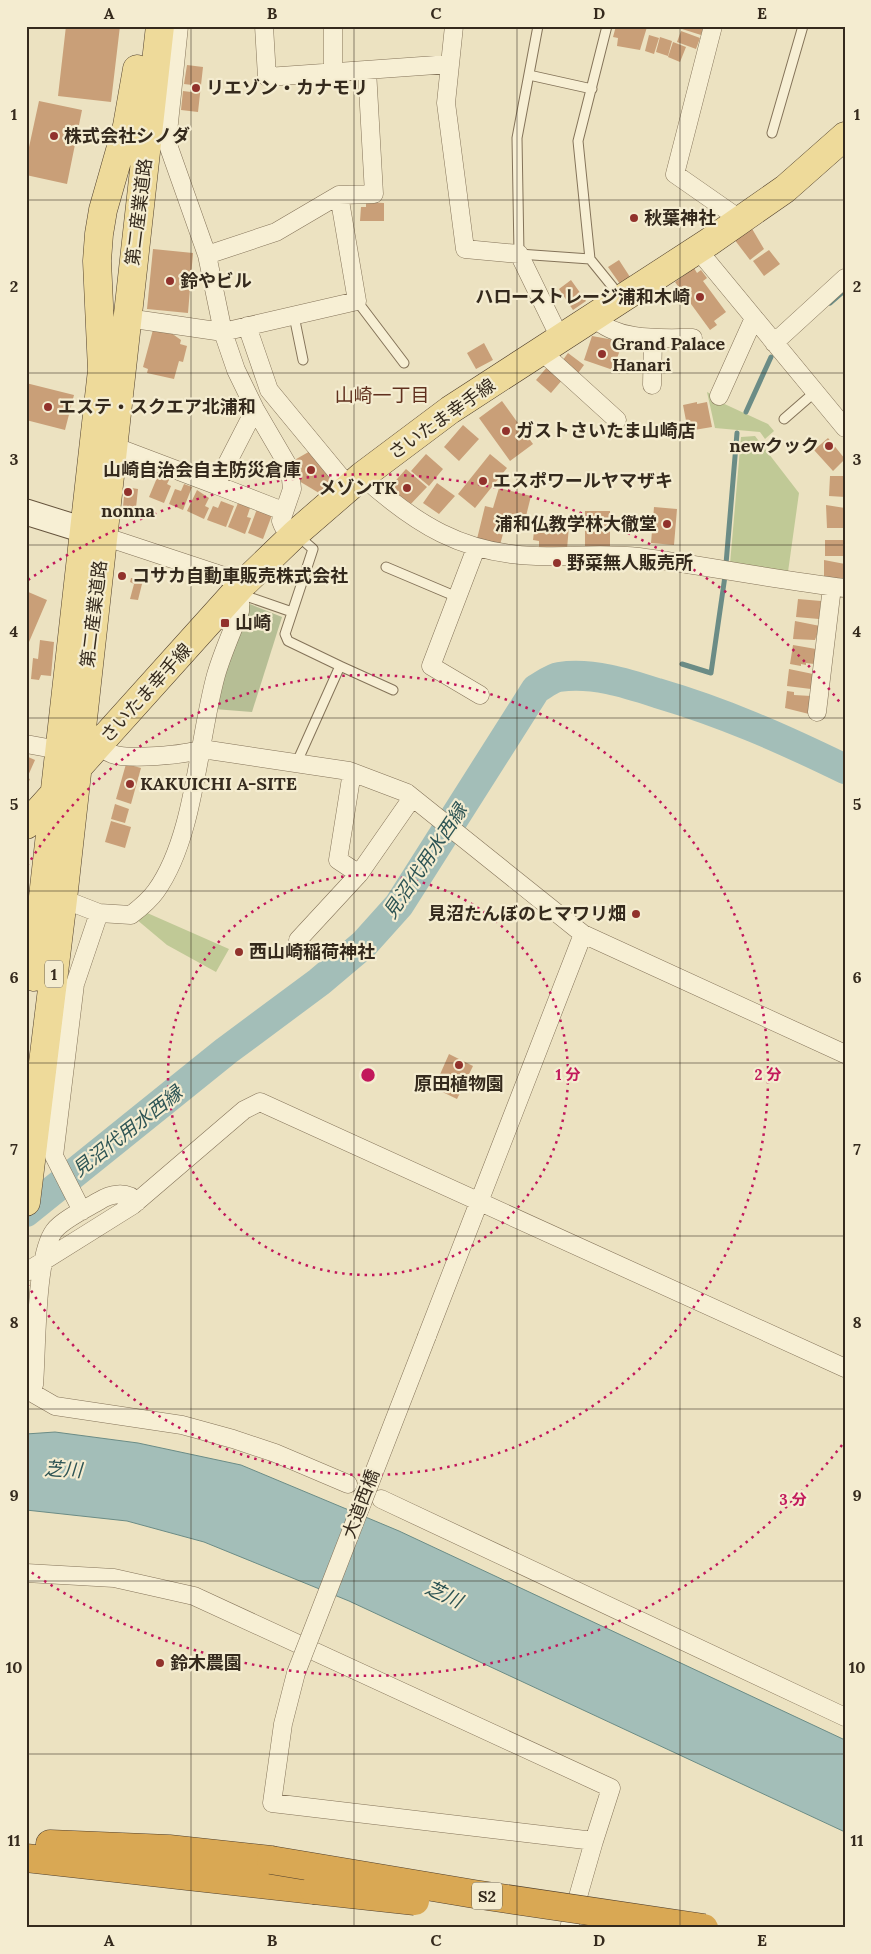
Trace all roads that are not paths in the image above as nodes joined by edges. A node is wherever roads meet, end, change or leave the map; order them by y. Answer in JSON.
{"nodes":[{"id":1,"x":142,"y":26,"type":"edge"},
{"id":2,"x":160,"y":26,"type":"edge"},
{"id":3,"x":179,"y":26,"type":"edge"},
{"id":4,"x":264,"y":26,"type":"edge"},
{"id":5,"x":333,"y":26,"type":"edge"},
{"id":6,"x":454,"y":26,"type":"edge"},
{"id":7,"x":538,"y":26,"type":"edge"},
{"id":8,"x":607,"y":26,"type":"edge"},
{"id":9,"x":713,"y":26,"type":"edge"},
{"id":10,"x":803,"y":26,"type":"edge"},
{"id":11,"x":450,"y":64,"type":"junction"},
{"id":12,"x":367,"y":70,"type":"junction"},
{"id":13,"x":333,"y":72,"type":"junction"},
{"id":14,"x":529,"y":75,"type":"junction"},
{"id":15,"x":592,"y":89,"type":"junction"},
{"id":16,"x":772,"y":133,"type":"dead end"},
{"id":17,"x":845,"y":136,"type":"edge"},
{"id":18,"x":339,"y":195,"type":"junction"},
{"id":19,"x":741,"y":220,"type":"junction"},
{"id":20,"x":698,"y":250,"type":"junction"},
{"id":21,"x":519,"y":254,"type":"junction"},
{"id":22,"x":207,"y":255,"type":"junction"},
{"id":23,"x":590,"y":259,"type":"junction"},
{"id":24,"x":845,"y":278,"type":"edge"},
{"id":25,"x":621,"y":298,"type":"junction"},
{"id":26,"x":357,"y":301,"type":"junction"},
{"id":27,"x":294,"y":316,"type":"junction"},
{"id":28,"x":593,"y":317,"type":"junction"},
{"id":29,"x":127,"y":318,"type":"junction"},
{"id":30,"x":754,"y":318,"type":"junction"},
{"id":31,"x":247,"y":326,"type":"junction"},
{"id":32,"x":223,"y":332,"type":"junction"},
{"id":33,"x":653,"y":338,"type":"junction"},
{"id":34,"x":693,"y":338,"type":"dead end"},
{"id":35,"x":774,"y":343,"type":"junction"},
{"id":36,"x":550,"y":345,"type":"junction"},
{"id":37,"x":303,"y":360,"type":"dead end"},
{"id":38,"x":404,"y":363,"type":"dead end"},
{"id":39,"x":652,"y":385,"type":"dead end"},
{"id":40,"x":815,"y":392,"type":"junction"},
{"id":41,"x":719,"y":396,"type":"dead end"},
{"id":42,"x":255,"y":409,"type":"junction"},
{"id":43,"x":784,"y":419,"type":"dead end"},
{"id":44,"x":617,"y":420,"type":"dead end"},
{"id":45,"x":845,"y":428,"type":"edge"},
{"id":46,"x":113,"y":446,"type":"junction"},
{"id":47,"x":356,"y":481,"type":"junction"},
{"id":48,"x":216,"y":485,"type":"junction"},
{"id":49,"x":26,"y":512,"type":"edge"},
{"id":50,"x":289,"y":523,"type":"junction"},
{"id":51,"x":94,"y":534,"type":"junction"},
{"id":52,"x":476,"y":548,"type":"junction"},
{"id":53,"x":386,"y":567,"type":"dead end"},
{"id":54,"x":239,"y":588,"type":"junction"},
{"id":55,"x":838,"y":588,"type":"edge"},
{"id":56,"x":457,"y":597,"type":"junction"},
{"id":57,"x":292,"y":612,"type":"junction"},
{"id":58,"x":340,"y":666,"type":"junction"},
{"id":59,"x":394,"y":690,"type":"dead end"},
{"id":60,"x":480,"y":695,"type":"dead end"},
{"id":61,"x":817,"y":712,"type":"dead end"},
{"id":62,"x":26,"y":744,"type":"edge"},
{"id":63,"x":99,"y":746,"type":"junction"},
{"id":64,"x":202,"y":749,"type":"junction"},
{"id":65,"x":68,"y":760,"type":"junction"},
{"id":66,"x":297,"y":762,"type":"junction"},
{"id":67,"x":352,"y":772,"type":"junction"},
{"id":68,"x":54,"y":794,"type":"junction"},
{"id":69,"x":412,"y":798,"type":"junction"},
{"id":70,"x":26,"y":825,"type":"edge"},
{"id":71,"x":359,"y":874,"type":"junction"},
{"id":72,"x":63,"y":899,"type":"junction"},
{"id":73,"x":99,"y":914,"type":"junction"},
{"id":74,"x":584,"y":934,"type":"junction"},
{"id":75,"x":298,"y":940,"type":"dead end"},
{"id":76,"x":26,"y":1053,"type":"edge"},
{"id":77,"x":845,"y":1054,"type":"edge"},
{"id":78,"x":44,"y":1076,"type":"edge"},
{"id":79,"x":28,"y":1190,"type":"edge"},
{"id":80,"x":137,"y":1202,"type":"junction"},
{"id":81,"x":478,"y":1203,"type":"junction"},
{"id":82,"x":82,"y":1211,"type":"junction"},
{"id":83,"x":42,"y":1261,"type":"junction"},
{"id":84,"x":26,"y":1272,"type":"edge"},
{"id":85,"x":845,"y":1368,"type":"edge"},
{"id":86,"x":348,"y":1484,"type":"dead end"},
{"id":87,"x":380,"y":1499,"type":"dead end"},
{"id":88,"x":26,"y":1573,"type":"edge"},
{"id":89,"x":845,"y":1717,"type":"edge"},
{"id":90,"x":26,"y":1841,"type":"edge"},
{"id":91,"x":594,"y":1841,"type":"junction"},
{"id":92,"x":26,"y":1858,"type":"edge"},
{"id":93,"x":569,"y":1928,"type":"edge"},
{"id":94,"x":620,"y":1928,"type":"edge"},
{"id":95,"x":704,"y":1928,"type":"edge"}],
"edges":[{"from":1,"to":51,"type":"main road","name":"第二産業道路","number":"1"},
{"from":2,"to":29,"type":"main road","name":"第二産業道路","number":"1"},
{"from":3,"to":22,"type":"street"},
{"from":4,"to":13,"type":"street"},
{"from":5,"to":13,"type":"street"},
{"from":6,"to":11,"type":"street"},
{"from":7,"to":14,"type":"lane"},
{"from":8,"to":15,"type":"lane"},
{"from":9,"to":19,"type":"street"},
{"from":10,"to":16,"type":"lane"},
{"from":11,"to":12,"type":"street"},
{"from":11,"to":21,"type":"street"},
{"from":12,"to":13,"type":"street"},
{"from":12,"to":18,"type":"street"},
{"from":14,"to":15,"type":"lane"},
{"from":14,"to":21,"type":"lane"},
{"from":15,"to":23,"type":"lane"},
{"from":17,"to":19,"type":"main road","name":"さいたま幸手線"},
{"from":18,"to":22,"type":"street"},
{"from":18,"to":26,"type":"street"},
{"from":19,"to":20,"type":"main road","name":"さいたま幸手線"},
{"from":20,"to":25,"type":"main road","name":"さいたま幸手線"},
{"from":20,"to":30,"type":"street"},
{"from":21,"to":23,"type":"lane"},
{"from":21,"to":36,"type":"street"},
{"from":22,"to":32,"type":"street"},
{"from":23,"to":25,"type":"lane"},
{"from":24,"to":35,"type":"street"},
{"from":25,"to":28,"type":"main road","name":"さいたま幸手線"},
{"from":26,"to":27,"type":"street"},
{"from":26,"to":38,"type":"lane"},
{"from":27,"to":31,"type":"street"},
{"from":27,"to":37,"type":"lane"},
{"from":28,"to":33,"type":"street"},
{"from":28,"to":36,"type":"main road","name":"さいたま幸手線"},
{"from":29,"to":32,"type":"street"},
{"from":29,"to":46,"type":"main road","name":"第二産業道路","number":"1"},
{"from":30,"to":35,"type":"street"},
{"from":30,"to":41,"type":"street"},
{"from":31,"to":32,"type":"street"},
{"from":31,"to":47,"type":"street"},
{"from":32,"to":42,"type":"street"},
{"from":33,"to":34,"type":"street"},
{"from":33,"to":39,"type":"street"},
{"from":35,"to":40,"type":"street"},
{"from":36,"to":44,"type":"street"},
{"from":36,"to":47,"type":"main road","name":"さいたま幸手線"},
{"from":40,"to":43,"type":"lane"},
{"from":40,"to":45,"type":"street"},
{"from":42,"to":48,"type":"street"},
{"from":42,"to":50,"type":"street"},
{"from":46,"to":48,"type":"street"},
{"from":46,"to":51,"type":"main road","name":"第二産業道路","number":"1"},
{"from":47,"to":50,"type":"main road","name":"さいたま幸手線"},
{"from":47,"to":52,"type":"street"},
{"from":48,"to":50,"type":"street"},
{"from":49,"to":51,"type":"street"},
{"from":50,"to":54,"type":"main road","name":"さいたま幸手線"},
{"from":50,"to":57,"type":"lane"},
{"from":51,"to":54,"type":"street"},
{"from":51,"to":65,"type":"main road","name":"第二産業道路","number":"1"},
{"from":52,"to":55,"type":"street"},
{"from":52,"to":56,"type":"street"},
{"from":53,"to":56,"type":"lane"},
{"from":54,"to":57,"type":"lane"},
{"from":54,"to":63,"type":"main road","name":"さいたま幸手線"},
{"from":54,"to":64,"type":"street"},
{"from":55,"to":61,"type":"street"},
{"from":56,"to":60,"type":"street"},
{"from":57,"to":58,"type":"lane"},
{"from":58,"to":59,"type":"lane"},
{"from":58,"to":66,"type":"lane"},
{"from":62,"to":65,"type":"street"},
{"from":63,"to":64,"type":"street"},
{"from":63,"to":65,"type":"main road","name":"さいたま幸手線"},
{"from":64,"to":66,"type":"street"},
{"from":64,"to":73,"type":"street"},
{"from":65,"to":68,"type":"main road","name":"さいたま幸手線"},
{"from":65,"to":72,"type":"main road","name":"第二産業道路","number":"1"},
{"from":66,"to":67,"type":"street"},
{"from":67,"to":69,"type":"street"},
{"from":67,"to":71,"type":"street"},
{"from":68,"to":70,"type":"main road","name":"さいたま幸手線"},
{"from":68,"to":76,"type":"main road","number":"1"},
{"from":69,"to":71,"type":"street"},
{"from":69,"to":74,"type":"street"},
{"from":71,"to":75,"type":"street"},
{"from":72,"to":73,"type":"street"},
{"from":72,"to":78,"type":"main road","name":"第二産業道路","number":"1"},
{"from":73,"to":78,"type":"street"},
{"from":74,"to":77,"type":"street"},
{"from":74,"to":81,"type":"street","name":"大道西橋"},
{"from":78,"to":79,"type":"main road","name":"第二産業道路","number":"1"},
{"from":78,"to":82,"type":"street"},
{"from":80,"to":81,"type":"street"},
{"from":80,"to":82,"type":"street"},
{"from":80,"to":83,"type":"street"},
{"from":81,"to":85,"type":"street"},
{"from":81,"to":91,"type":"street","name":"大道西橋","bridge":true},
{"from":82,"to":83,"type":"street"},
{"from":83,"to":84,"type":"street"},
{"from":83,"to":86,"type":"street"},
{"from":87,"to":89,"type":"street"},
{"from":88,"to":91,"type":"street"},
{"from":90,"to":95,"type":"highway","number":"S2","bridge":true},
{"from":91,"to":93,"type":"street"},
{"from":92,"to":94,"type":"highway","number":"S2","bridge":true}]}
